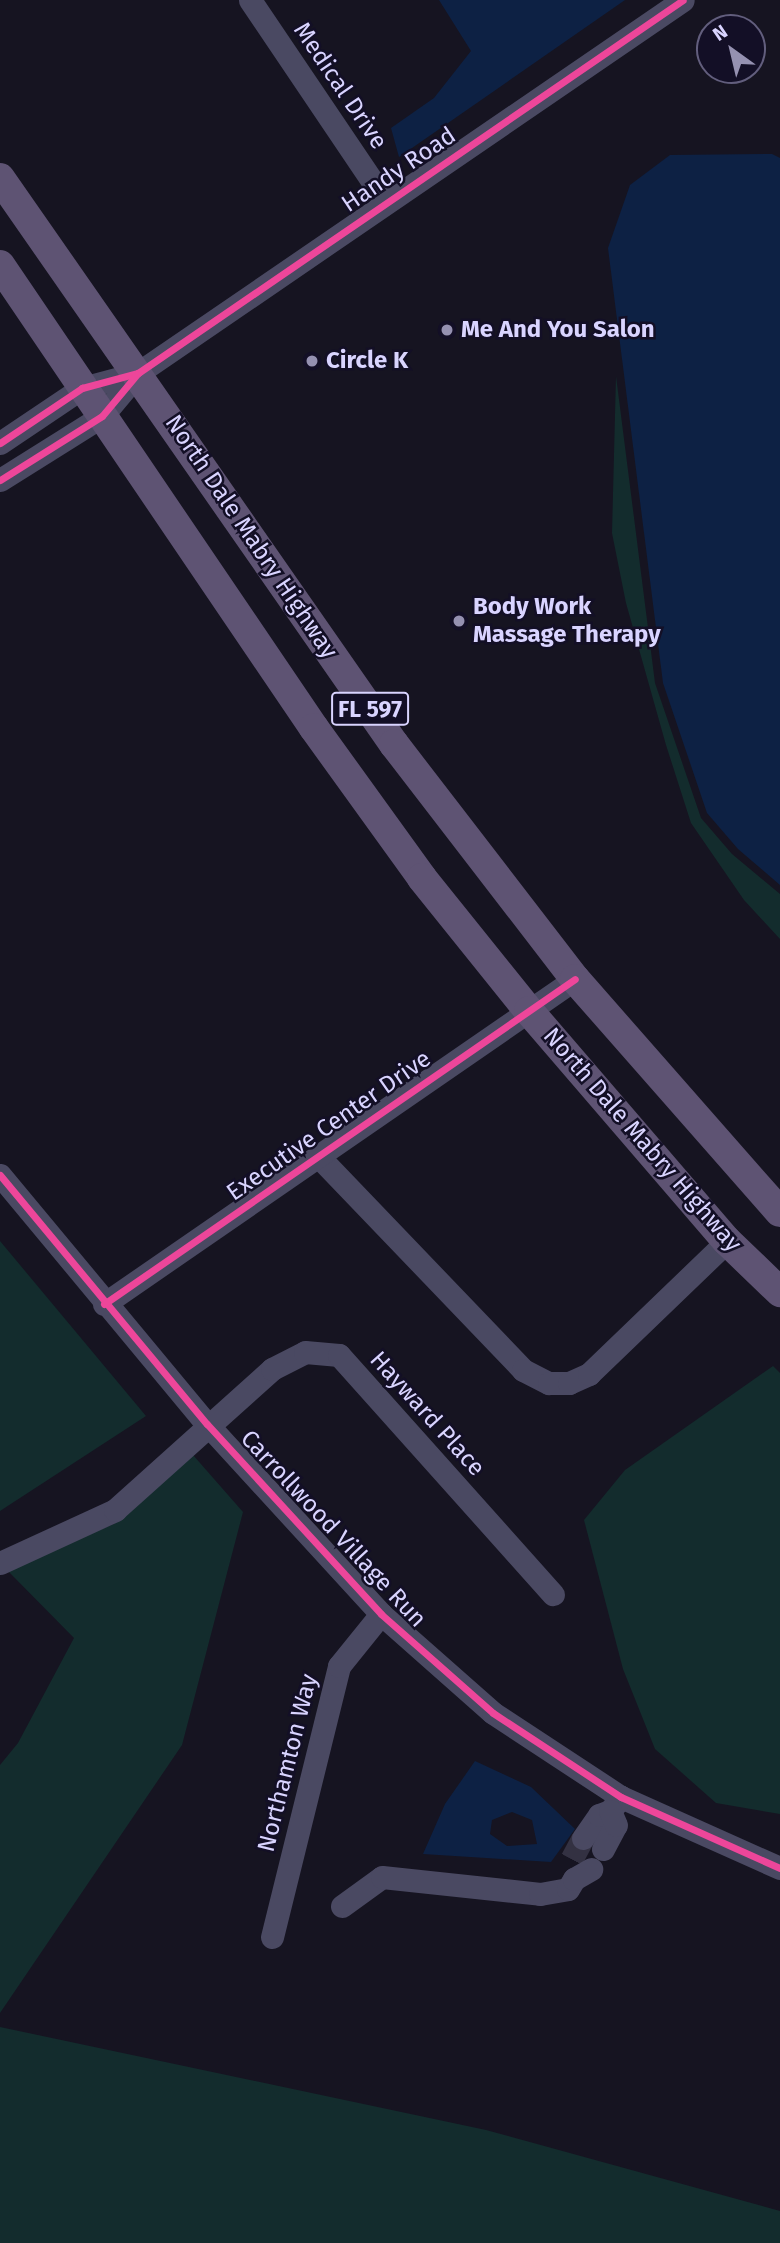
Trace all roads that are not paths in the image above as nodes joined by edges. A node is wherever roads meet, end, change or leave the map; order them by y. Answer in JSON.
{"nodes":[{"id":1,"x":250,"y":0,"type":"edge"},
{"id":2,"x":683,"y":0,"type":"edge"},
{"id":3,"x":0,"y":178,"type":"edge"},
{"id":4,"x":386,"y":202,"type":"junction"},
{"id":5,"x":0,"y":265,"type":"edge"},
{"id":6,"x":138,"y":373,"type":"junction"},
{"id":7,"x":82,"y":388,"type":"junction"},
{"id":8,"x":102,"y":416,"type":"junction"},
{"id":9,"x":0,"y":443,"type":"edge"},
{"id":10,"x":0,"y":480,"type":"edge"},
{"id":11,"x":575,"y":979,"type":"junction"},
{"id":12,"x":529,"y":1011,"type":"junction"},
{"id":13,"x":319,"y":1157,"type":"junction"},
{"id":14,"x":0,"y":1175,"type":"edge"},
{"id":15,"x":780,"y":1212,"type":"edge"},
{"id":16,"x":727,"y":1241,"type":"junction"},
{"id":17,"x":780,"y":1292,"type":"edge"},
{"id":18,"x":104,"y":1304,"type":"junction"},
{"id":19,"x":207,"y":1424,"type":"junction"},
{"id":20,"x":0,"y":1563,"type":"edge"},
{"id":21,"x":553,"y":1594,"type":"dead end"},
{"id":22,"x":381,"y":1614,"type":"junction"},
{"id":23,"x":616,"y":1804,"type":"junction"},
{"id":24,"x":593,"y":1843,"type":"tunnel mouth"},
{"id":25,"x":780,"y":1868,"type":"edge"},
{"id":26,"x":579,"y":1869,"type":"tunnel mouth"},
{"id":27,"x":342,"y":1906,"type":"dead end"},
{"id":28,"x":272,"y":1937,"type":"dead end"}],
"edges":[{"from":1,"to":4,"type":"street","name":"Medical Drive"},
{"from":2,"to":4,"type":"street","name":"Handy Road"},
{"from":3,"to":6,"type":"main road","name":"North Dale Mabry Highway","number":"FL 597"},
{"from":4,"to":6,"type":"street","name":"Handy Road"},
{"from":5,"to":7,"type":"main road","name":"North Dale Mabry Highway","number":"FL 597"},
{"from":6,"to":7,"type":"street"},
{"from":6,"to":8,"type":"street"},
{"from":6,"to":11,"type":"main road","name":"North Dale Mabry Highway","number":"FL 597"},
{"from":7,"to":8,"type":"main road","name":"North Dale Mabry Highway","number":"FL 597"},
{"from":7,"to":9,"type":"street"},
{"from":8,"to":10,"type":"street"},
{"from":8,"to":12,"type":"main road","name":"North Dale Mabry Highway","number":"FL 597"},
{"from":11,"to":12,"type":"street","name":"Executive Center Drive"},
{"from":11,"to":15,"type":"main road","name":"North Dale Mabry Highway","number":"FL 597"},
{"from":12,"to":13,"type":"street","name":"Executive Center Drive"},
{"from":12,"to":16,"type":"main road","name":"North Dale Mabry Highway","number":"FL 597"},
{"from":13,"to":16,"type":"street","name":"Executive Center Drive"},
{"from":13,"to":18,"type":"street","name":"Executive Center Drive"},
{"from":14,"to":18,"type":"street","name":"Carrollwood Village Run"},
{"from":16,"to":17,"type":"main road","name":"North Dale Mabry Highway","number":"FL 597"},
{"from":18,"to":19,"type":"street","name":"Carrollwood Village Run"},
{"from":19,"to":20,"type":"street","name":"Hayward Place"},
{"from":19,"to":21,"type":"street","name":"Hayward Place"},
{"from":19,"to":22,"type":"street","name":"Carrollwood Village Run"},
{"from":22,"to":23,"type":"street","name":"Carrollwood Village Run"},
{"from":22,"to":28,"type":"street","name":"Northamton Way"},
{"from":23,"to":24,"type":"street"},
{"from":23,"to":25,"type":"street","name":"Carrollwood Village Run"},
{"from":26,"to":27,"type":"street"}]}
